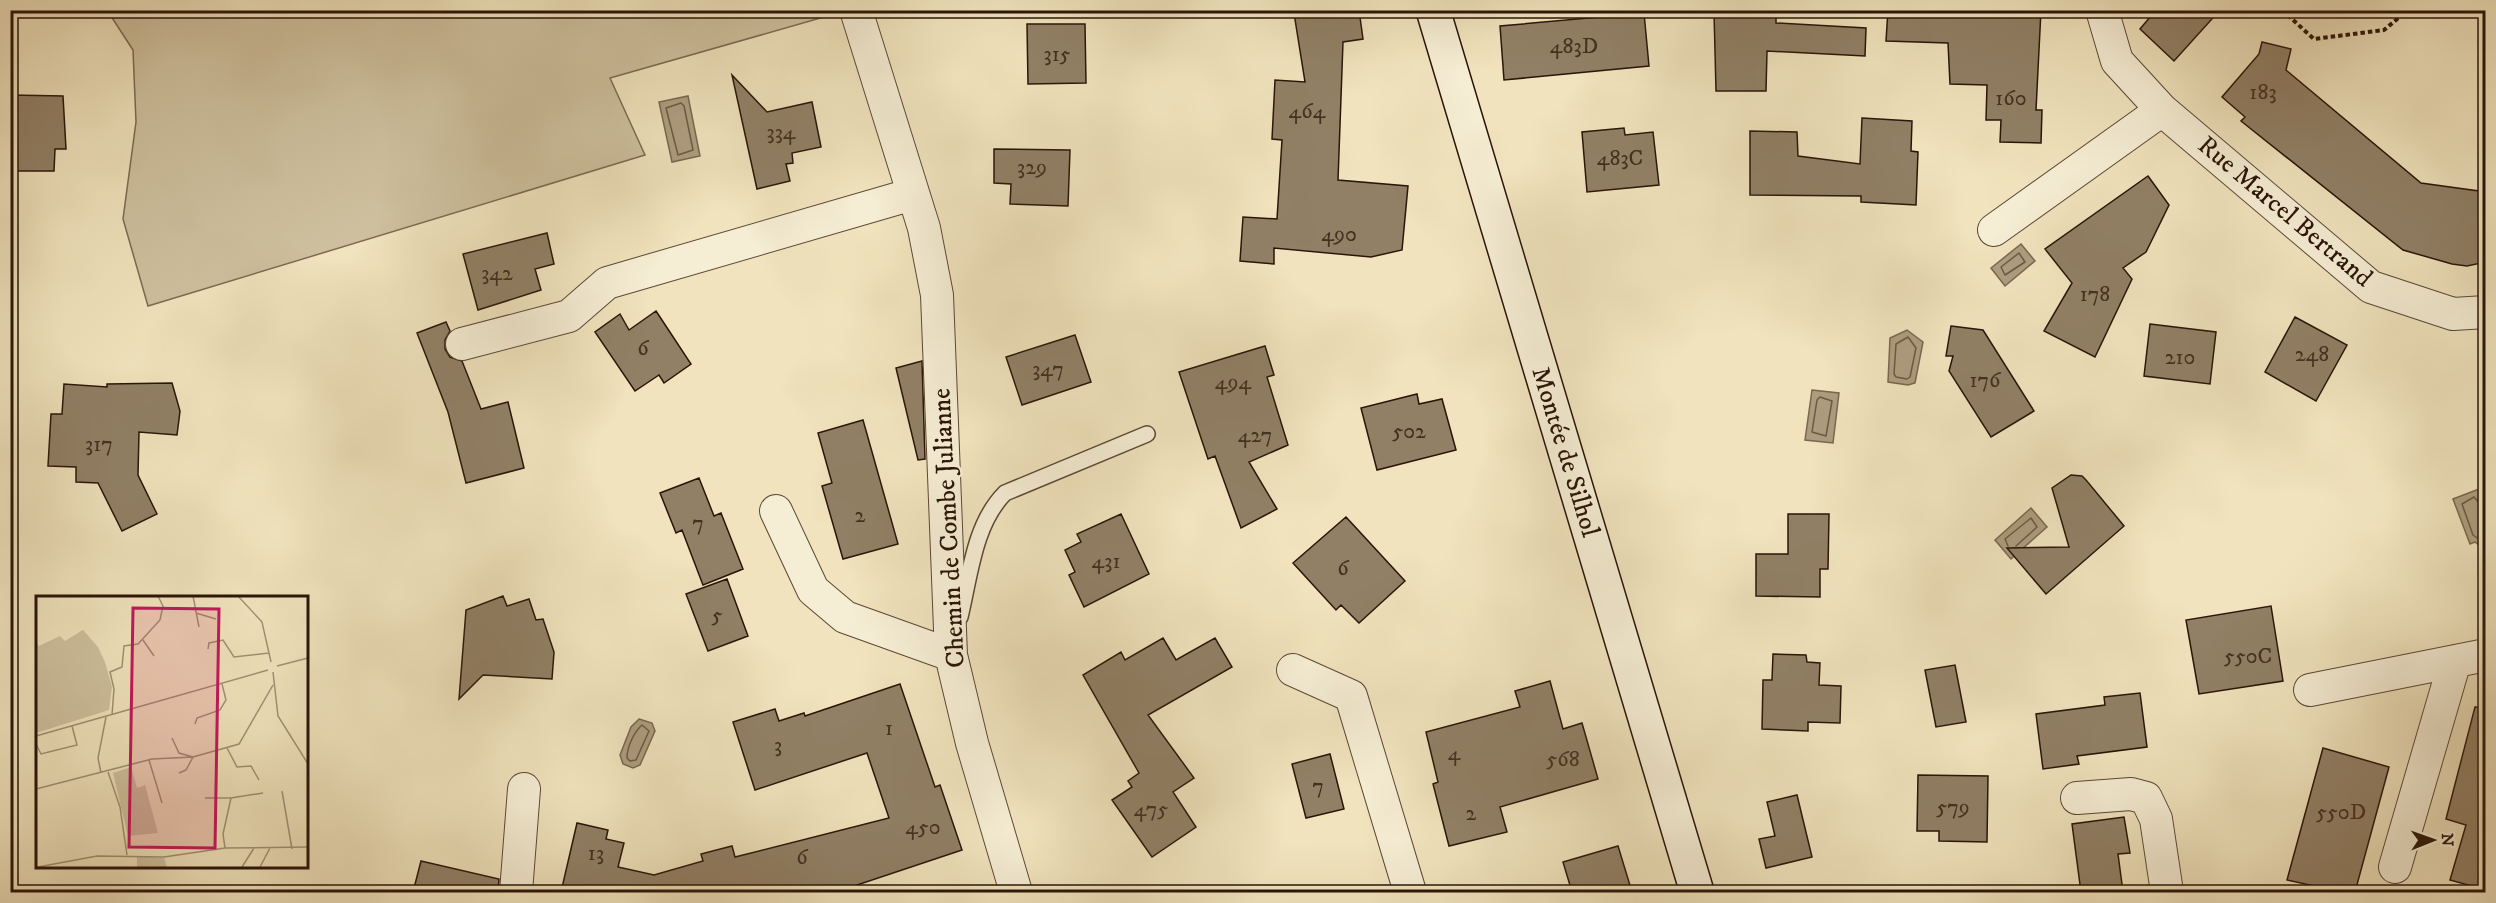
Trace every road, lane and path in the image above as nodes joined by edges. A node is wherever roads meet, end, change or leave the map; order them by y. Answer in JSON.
{"nodes":[{"id":1,"x":856,"y":10,"type":"edge"},
{"id":2,"x":1433,"y":10,"type":"edge"},
{"id":3,"x":2102,"y":10,"type":"edge"},
{"id":4,"x":2282,"y":10,"type":"edge"},
{"id":5,"x":2408,"y":10,"type":"edge"},
{"id":6,"x":2162,"y":110,"type":"junction"},
{"id":7,"x":913,"y":194,"type":"junction"},
{"id":8,"x":1994,"y":230,"type":"dead end"},
{"id":9,"x":2486,"y":312,"type":"edge"},
{"id":10,"x":462,"y":344,"type":"dead end"},
{"id":11,"x":1147,"y":434,"type":"dead end"},
{"id":12,"x":776,"y":511,"type":"dead end"},
{"id":13,"x":951,"y":655,"type":"junction"},
{"id":14,"x":2486,"y":655,"type":"edge"},
{"id":15,"x":2455,"y":661,"type":"junction"},
{"id":16,"x":1293,"y":670,"type":"dead end"},
{"id":17,"x":2310,"y":690,"type":"dead end"},
{"id":18,"x":524,"y":789,"type":"dead end"},
{"id":19,"x":2078,"y":798,"type":"dead end"},
{"id":20,"x":2395,"y":867,"type":"dead end"},
{"id":21,"x":516,"y":892,"type":"edge"},
{"id":22,"x":1016,"y":892,"type":"edge"},
{"id":23,"x":1410,"y":892,"type":"edge"},
{"id":24,"x":1697,"y":892,"type":"edge"},
{"id":25,"x":2167,"y":892,"type":"edge"}],
"edges":[{"from":1,"to":7,"type":"street","name":"Chemin de Combe Julianne"},
{"from":2,"to":24,"type":"main road","name":"Montée de Silhol"},
{"from":3,"to":6,"type":"street","name":"Rue Marcel Bertrand"},
{"from":4,"to":5,"type":"path"},
{"from":6,"to":8,"type":"street"},
{"from":6,"to":9,"type":"street","name":"Rue Marcel Bertrand"},
{"from":7,"to":10,"type":"street"},
{"from":7,"to":13,"type":"street","name":"Chemin de Combe Julianne"},
{"from":11,"to":13,"type":"lane"},
{"from":12,"to":13,"type":"street"},
{"from":13,"to":22,"type":"street","name":"Chemin de Combe Julianne"},
{"from":14,"to":15,"type":"street"},
{"from":15,"to":17,"type":"street"},
{"from":15,"to":20,"type":"street"},
{"from":16,"to":23,"type":"street"},
{"from":18,"to":21,"type":"street"},
{"from":19,"to":25,"type":"street"}]}
